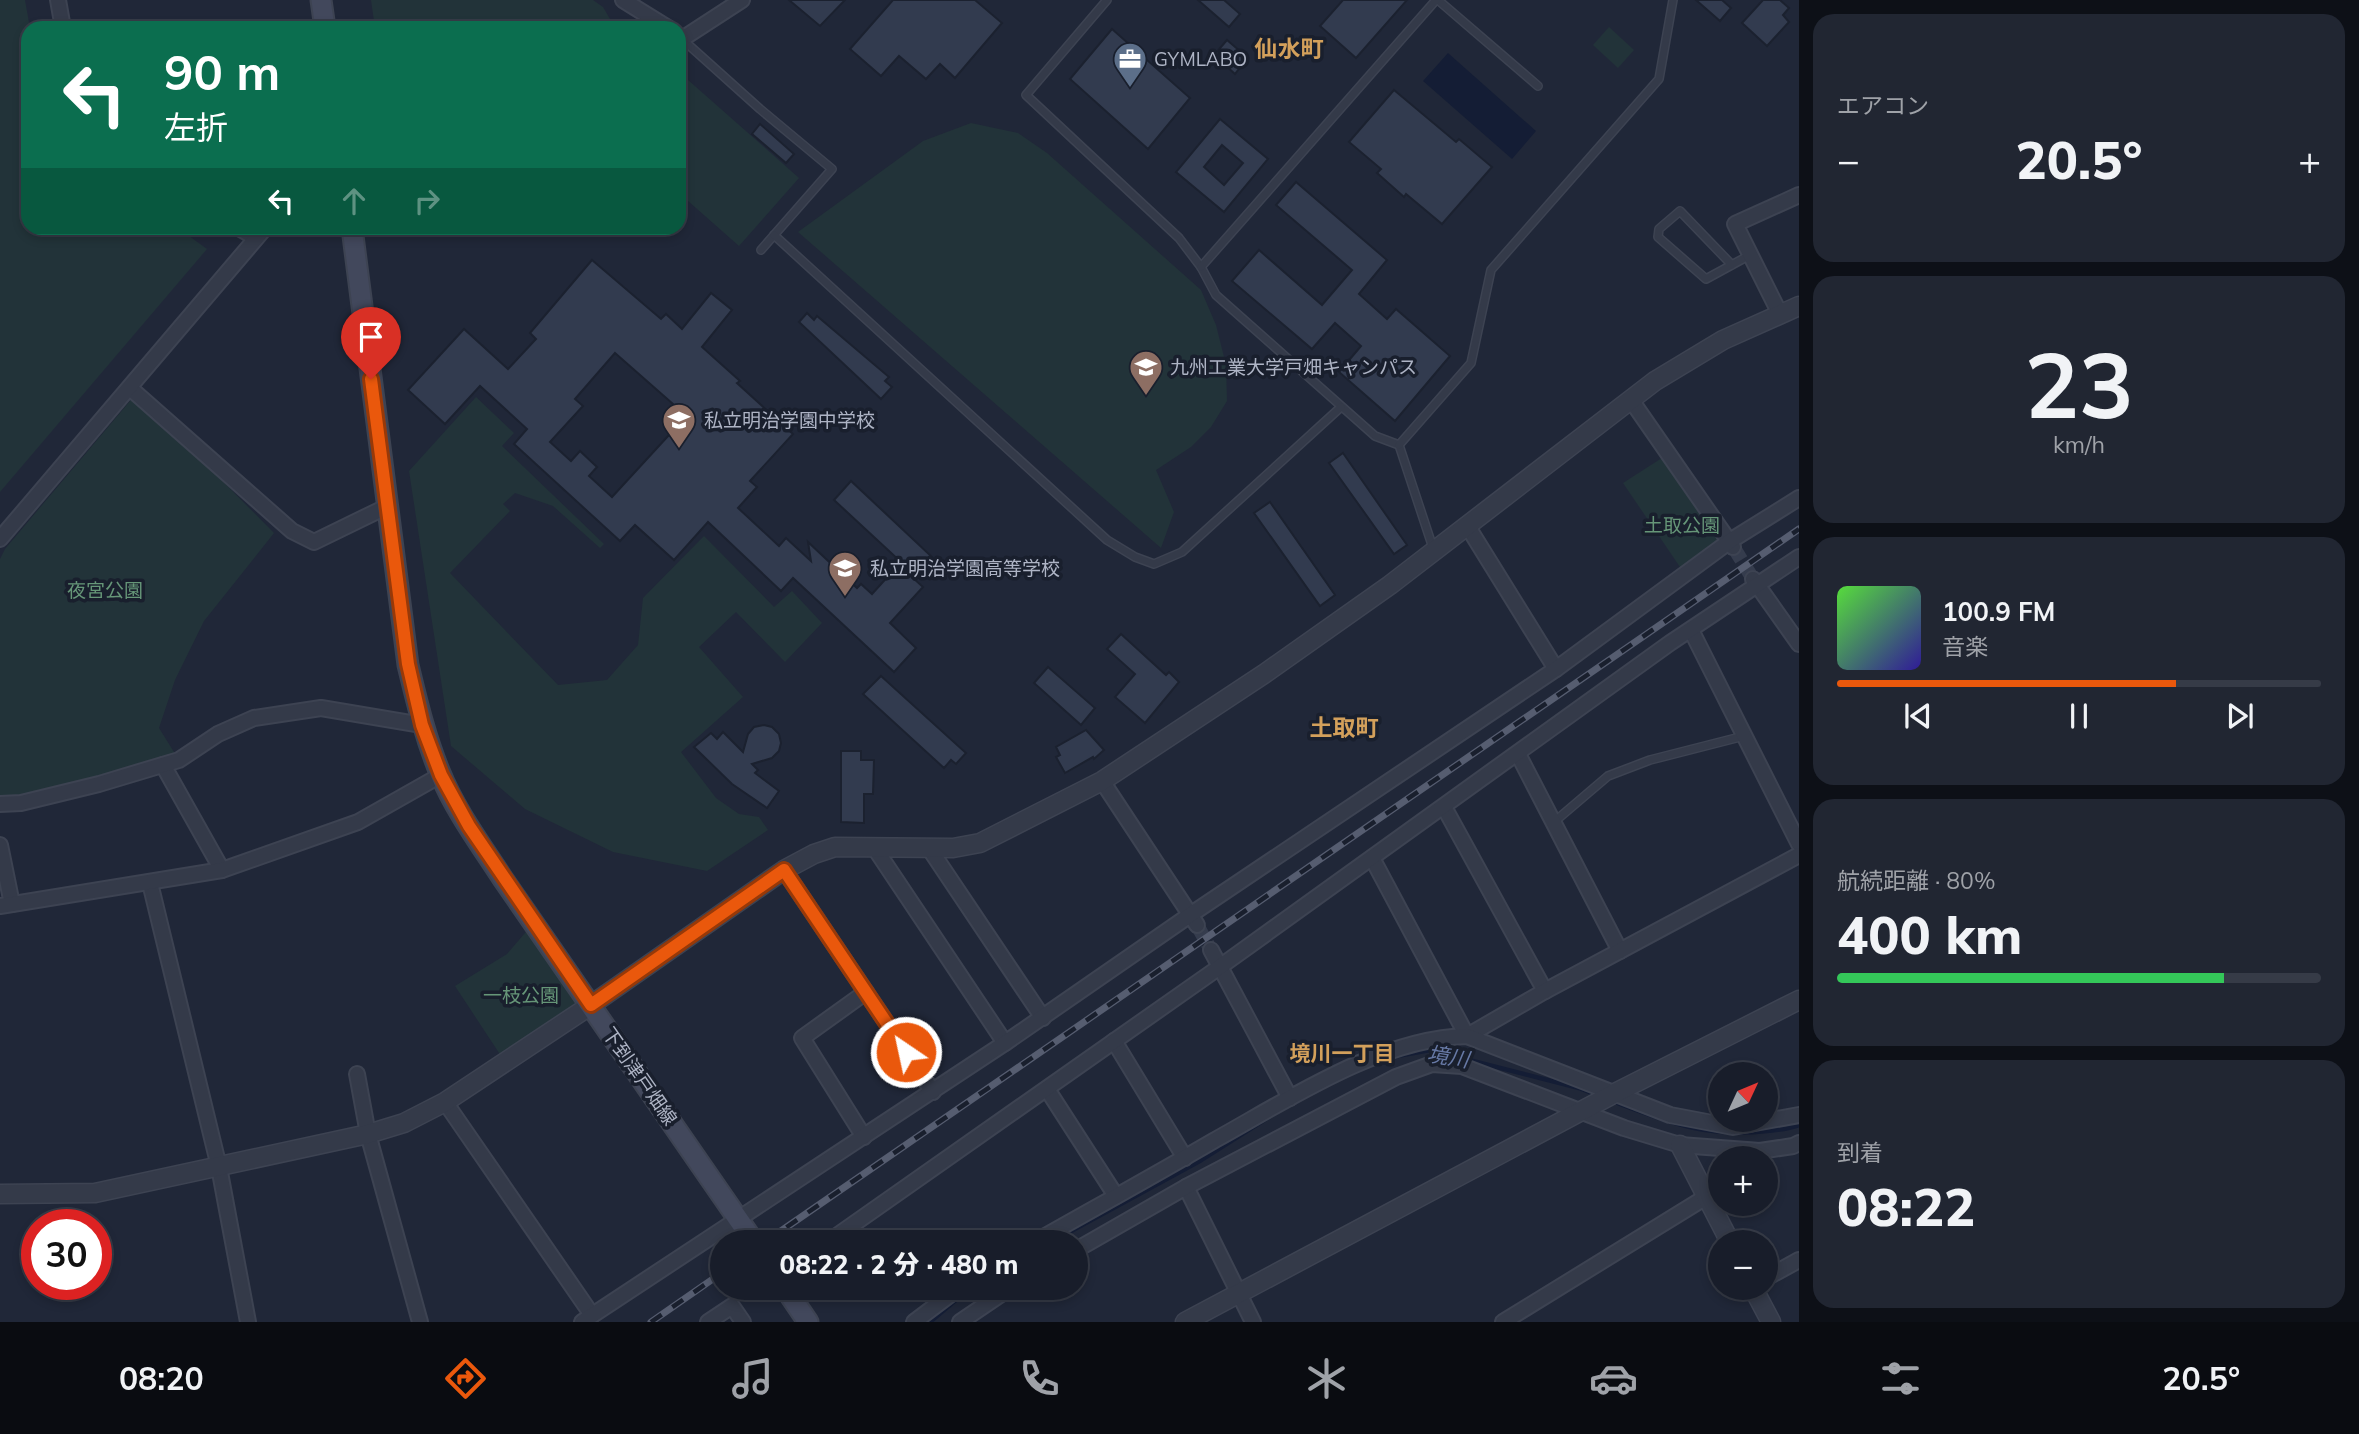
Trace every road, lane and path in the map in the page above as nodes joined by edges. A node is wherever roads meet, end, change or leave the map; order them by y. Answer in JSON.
{"nodes":[{"id":1,"x":58,"y":0,"type":"edge"},
{"id":2,"x":321,"y":0,"type":"edge"},
{"id":3,"x":623,"y":0,"type":"edge"},
{"id":4,"x":742,"y":0,"type":"edge"},
{"id":5,"x":1107,"y":0,"type":"edge"},
{"id":6,"x":1437,"y":0,"type":"edge"},
{"id":7,"x":1673,"y":0,"type":"edge"},
{"id":8,"x":62,"y":21,"type":"edge"},
{"id":9,"x":324,"y":21,"type":"edge"},
{"id":10,"x":656,"y":21,"type":"edge"},
{"id":11,"x":686,"y":34,"type":"edge"},
{"id":12,"x":686,"y":42,"type":"edge"},
{"id":13,"x":1538,"y":86,"type":"dead end"},
{"id":14,"x":1799,"y":195,"type":"edge"},
{"id":15,"x":258,"y":235,"type":"edge"},
{"id":16,"x":353,"y":235,"type":"edge"},
{"id":17,"x":774,"y":235,"type":"junction"},
{"id":18,"x":761,"y":250,"type":"dead end"},
{"id":19,"x":1751,"y":254,"type":"junction"},
{"id":20,"x":1732,"y":265,"type":"junction"},
{"id":21,"x":1201,"y":267,"type":"junction"},
{"id":22,"x":1799,"y":306,"type":"edge"},
{"id":23,"x":1780,"y":314,"type":"junction"},
{"id":24,"x":130,"y":388,"type":"junction"},
{"id":25,"x":1631,"y":400,"type":"junction"},
{"id":26,"x":1341,"y":407,"type":"junction"},
{"id":27,"x":1399,"y":445,"type":"junction"},
{"id":28,"x":1799,"y":498,"type":"edge"},
{"id":29,"x":388,"y":506,"type":"junction"},
{"id":30,"x":1468,"y":527,"type":"junction"},
{"id":31,"x":0,"y":539,"type":"edge"},
{"id":32,"x":1732,"y":545,"type":"junction"},
{"id":33,"x":1434,"y":551,"type":"junction"},
{"id":34,"x":1799,"y":557,"type":"edge"},
{"id":35,"x":1756,"y":582,"type":"junction"},
{"id":36,"x":1691,"y":630,"type":"junction"},
{"id":37,"x":1799,"y":644,"type":"edge"},
{"id":38,"x":1556,"y":668,"type":"junction"},
{"id":39,"x":422,"y":725,"type":"junction"},
{"id":40,"x":1744,"y":736,"type":"junction"},
{"id":41,"x":1518,"y":754,"type":"junction"},
{"id":42,"x":163,"y":765,"type":"junction"},
{"id":43,"x":441,"y":775,"type":"junction"},
{"id":44,"x":1102,"y":781,"type":"junction"},
{"id":45,"x":0,"y":804,"type":"edge"},
{"id":46,"x":1444,"y":807,"type":"junction"},
{"id":47,"x":1553,"y":822,"type":"junction"},
{"id":48,"x":1799,"y":844,"type":"edge"},
{"id":49,"x":0,"y":845,"type":"edge"},
{"id":50,"x":874,"y":847,"type":"junction"},
{"id":51,"x":929,"y":848,"type":"junction"},
{"id":52,"x":1799,"y":855,"type":"edge"},
{"id":53,"x":1372,"y":858,"type":"junction"},
{"id":54,"x":222,"y":870,"type":"junction"},
{"id":55,"x":784,"y":870,"type":"junction"},
{"id":56,"x":150,"y":883,"type":"junction"},
{"id":57,"x":6,"y":905,"type":"edge"},
{"id":58,"x":1194,"y":920,"type":"junction"},
{"id":59,"x":1211,"y":950,"type":"tunnel mouth"},
{"id":60,"x":1620,"y":951,"type":"junction"},
{"id":61,"x":1221,"y":966,"type":"junction"},
{"id":62,"x":1545,"y":991,"type":"junction"},
{"id":63,"x":866,"y":992,"type":"junction"},
{"id":64,"x":1799,"y":1000,"type":"edge"},
{"id":65,"x":591,"y":1005,"type":"junction"},
{"id":66,"x":1042,"y":1018,"type":"junction"},
{"id":67,"x":1467,"y":1036,"type":"junction"},
{"id":68,"x":1114,"y":1041,"type":"junction"},
{"id":69,"x":1006,"y":1043,"type":"junction"},
{"id":70,"x":357,"y":1074,"type":"dead end"},
{"id":71,"x":1047,"y":1089,"type":"junction"},
{"id":72,"x":933,"y":1092,"type":"junction"},
{"id":73,"x":1617,"y":1093,"type":"junction"},
{"id":74,"x":1290,"y":1098,"type":"junction"},
{"id":75,"x":445,"y":1101,"type":"junction"},
{"id":76,"x":1587,"y":1109,"type":"junction"},
{"id":77,"x":1799,"y":1115,"type":"edge"},
{"id":78,"x":368,"y":1134,"type":"junction"},
{"id":79,"x":864,"y":1138,"type":"junction"},
{"id":80,"x":1799,"y":1143,"type":"edge"},
{"id":81,"x":1680,"y":1146,"type":"junction"},
{"id":82,"x":1185,"y":1158,"type":"junction"},
{"id":83,"x":219,"y":1167,"type":"junction"},
{"id":84,"x":1186,"y":1187,"type":"junction"},
{"id":85,"x":0,"y":1194,"type":"edge"},
{"id":86,"x":1116,"y":1196,"type":"junction"},
{"id":87,"x":1706,"y":1198,"type":"junction"},
{"id":88,"x":738,"y":1218,"type":"junction"},
{"id":89,"x":746,"y":1230,"type":"edge"},
{"id":90,"x":845,"y":1230,"type":"edge"},
{"id":91,"x":1056,"y":1230,"type":"edge"},
{"id":92,"x":1723,"y":1230,"type":"edge"},
{"id":93,"x":1088,"y":1243,"type":"edge"},
{"id":94,"x":1799,"y":1260,"type":"edge"},
{"id":95,"x":1778,"y":1271,"type":"edge"},
{"id":96,"x":1239,"y":1293,"type":"junction"},
{"id":97,"x":793,"y":1300,"type":"edge"},
{"id":98,"x":943,"y":1300,"type":"edge"},
{"id":99,"x":992,"y":1300,"type":"edge"},
{"id":100,"x":1759,"y":1300,"type":"edge"},
{"id":101,"x":587,"y":1319,"type":"edge"},
{"id":102,"x":248,"y":1322,"type":"edge"},
{"id":103,"x":420,"y":1322,"type":"edge"},
{"id":104,"x":708,"y":1322,"type":"edge"},
{"id":105,"x":743,"y":1322,"type":"edge"},
{"id":106,"x":808,"y":1322,"type":"edge"},
{"id":107,"x":914,"y":1322,"type":"edge"},
{"id":108,"x":960,"y":1322,"type":"edge"},
{"id":109,"x":1185,"y":1322,"type":"edge"},
{"id":110,"x":1253,"y":1322,"type":"edge"},
{"id":111,"x":1503,"y":1322,"type":"edge"},
{"id":112,"x":1771,"y":1322,"type":"edge"}],
"edges":[{"from":1,"to":8,"type":"street"},
{"from":2,"to":9,"type":"main road"},
{"from":3,"to":10,"type":"street"},
{"from":4,"to":11,"type":"street"},
{"from":5,"to":21,"type":"lane"},
{"from":6,"to":13,"type":"lane"},
{"from":6,"to":21,"type":"lane"},
{"from":7,"to":27,"type":"lane"},
{"from":12,"to":17,"type":"lane"},
{"from":14,"to":19,"type":"street"},
{"from":15,"to":24,"type":"street"},
{"from":16,"to":29,"type":"main road","name":"下到津戸畑線"},
{"from":17,"to":18,"type":"lane"},
{"from":17,"to":26,"type":"lane"},
{"from":19,"to":20,"type":"lane"},
{"from":19,"to":23,"type":"street"},
{"from":20,"to":20,"type":"lane"},
{"from":21,"to":26,"type":"lane"},
{"from":22,"to":23,"type":"street"},
{"from":23,"to":25,"type":"street"},
{"from":24,"to":29,"type":"street"},
{"from":24,"to":31,"type":"street"},
{"from":25,"to":30,"type":"street"},
{"from":25,"to":32,"type":"street"},
{"from":26,"to":27,"type":"lane"},
{"from":27,"to":33,"type":"lane"},
{"from":28,"to":32,"type":"street"},
{"from":29,"to":39,"type":"main road","name":"下到津戸畑線"},
{"from":30,"to":33,"type":"street"},
{"from":30,"to":38,"type":"street"},
{"from":32,"to":38,"type":"street"},
{"from":33,"to":44,"type":"street"},
{"from":34,"to":35,"type":"street"},
{"from":35,"to":36,"type":"street"},
{"from":35,"to":37,"type":"street"},
{"from":36,"to":40,"type":"street"},
{"from":36,"to":41,"type":"street"},
{"from":38,"to":58,"type":"street"},
{"from":39,"to":42,"type":"street"},
{"from":39,"to":43,"type":"main road","name":"下到津戸畑線"},
{"from":40,"to":47,"type":"lane"},
{"from":40,"to":48,"type":"street"},
{"from":41,"to":46,"type":"street"},
{"from":41,"to":47,"type":"street"},
{"from":42,"to":45,"type":"street"},
{"from":42,"to":54,"type":"street"},
{"from":43,"to":54,"type":"street"},
{"from":43,"to":65,"type":"main road","name":"下到津戸畑線"},
{"from":44,"to":51,"type":"street"},
{"from":44,"to":58,"type":"street"},
{"from":46,"to":53,"type":"street"},
{"from":46,"to":62,"type":"street"},
{"from":47,"to":60,"type":"street"},
{"from":49,"to":57,"type":"street"},
{"from":50,"to":51,"type":"street"},
{"from":50,"to":55,"type":"street"},
{"from":50,"to":69,"type":"street"},
{"from":51,"to":66,"type":"street"},
{"from":52,"to":60,"type":"street"},
{"from":53,"to":61,"type":"street"},
{"from":53,"to":67,"type":"street"},
{"from":54,"to":56,"type":"street"},
{"from":55,"to":63,"type":"street"},
{"from":55,"to":65,"type":"street"},
{"from":56,"to":57,"type":"street"},
{"from":56,"to":83,"type":"street"},
{"from":58,"to":66,"type":"street"},
{"from":59,"to":61,"type":"street"},
{"from":60,"to":62,"type":"street"},
{"from":61,"to":68,"type":"street"},
{"from":61,"to":74,"type":"street"},
{"from":62,"to":67,"type":"street"},
{"from":63,"to":72,"type":"street"},
{"from":63,"to":79,"type":"street"},
{"from":64,"to":73,"type":"street"},
{"from":65,"to":75,"type":"street"},
{"from":65,"to":88,"type":"main road","name":"下到津戸畑線"},
{"from":66,"to":69,"type":"street"},
{"from":67,"to":73,"type":"street"},
{"from":67,"to":74,"type":"street"},
{"from":68,"to":71,"type":"street"},
{"from":68,"to":82,"type":"street"},
{"from":69,"to":72,"type":"street"},
{"from":70,"to":78,"type":"street"},
{"from":71,"to":86,"type":"street"},
{"from":71,"to":90,"type":"street"},
{"from":72,"to":79,"type":"street"},
{"from":73,"to":76,"type":"street"},
{"from":73,"to":77,"type":"street"},
{"from":74,"to":82,"type":"street"},
{"from":75,"to":78,"type":"street"},
{"from":75,"to":101,"type":"street"},
{"from":76,"to":81,"type":"street"},
{"from":76,"to":84,"type":"street"},
{"from":76,"to":96,"type":"street"},
{"from":78,"to":83,"type":"street"},
{"from":78,"to":103,"type":"street"},
{"from":79,"to":88,"type":"street"},
{"from":80,"to":81,"type":"street"},
{"from":81,"to":87,"type":"street"},
{"from":82,"to":86,"type":"street"},
{"from":83,"to":85,"type":"street"},
{"from":83,"to":102,"type":"street"},
{"from":84,"to":93,"type":"street"},
{"from":84,"to":96,"type":"street"},
{"from":86,"to":91,"type":"street"},
{"from":87,"to":92,"type":"street"},
{"from":87,"to":111,"type":"street"},
{"from":88,"to":89,"type":"main road","name":"下到津戸畑線"},
{"from":88,"to":101,"type":"street"},
{"from":94,"to":95,"type":"street"},
{"from":96,"to":109,"type":"street"},
{"from":96,"to":110,"type":"street"},
{"from":97,"to":106,"type":"main road"},
{"from":98,"to":107,"type":"street"},
{"from":99,"to":108,"type":"street"},
{"from":100,"to":112,"type":"street"},
{"from":104,"to":105,"type":"street"}]}
